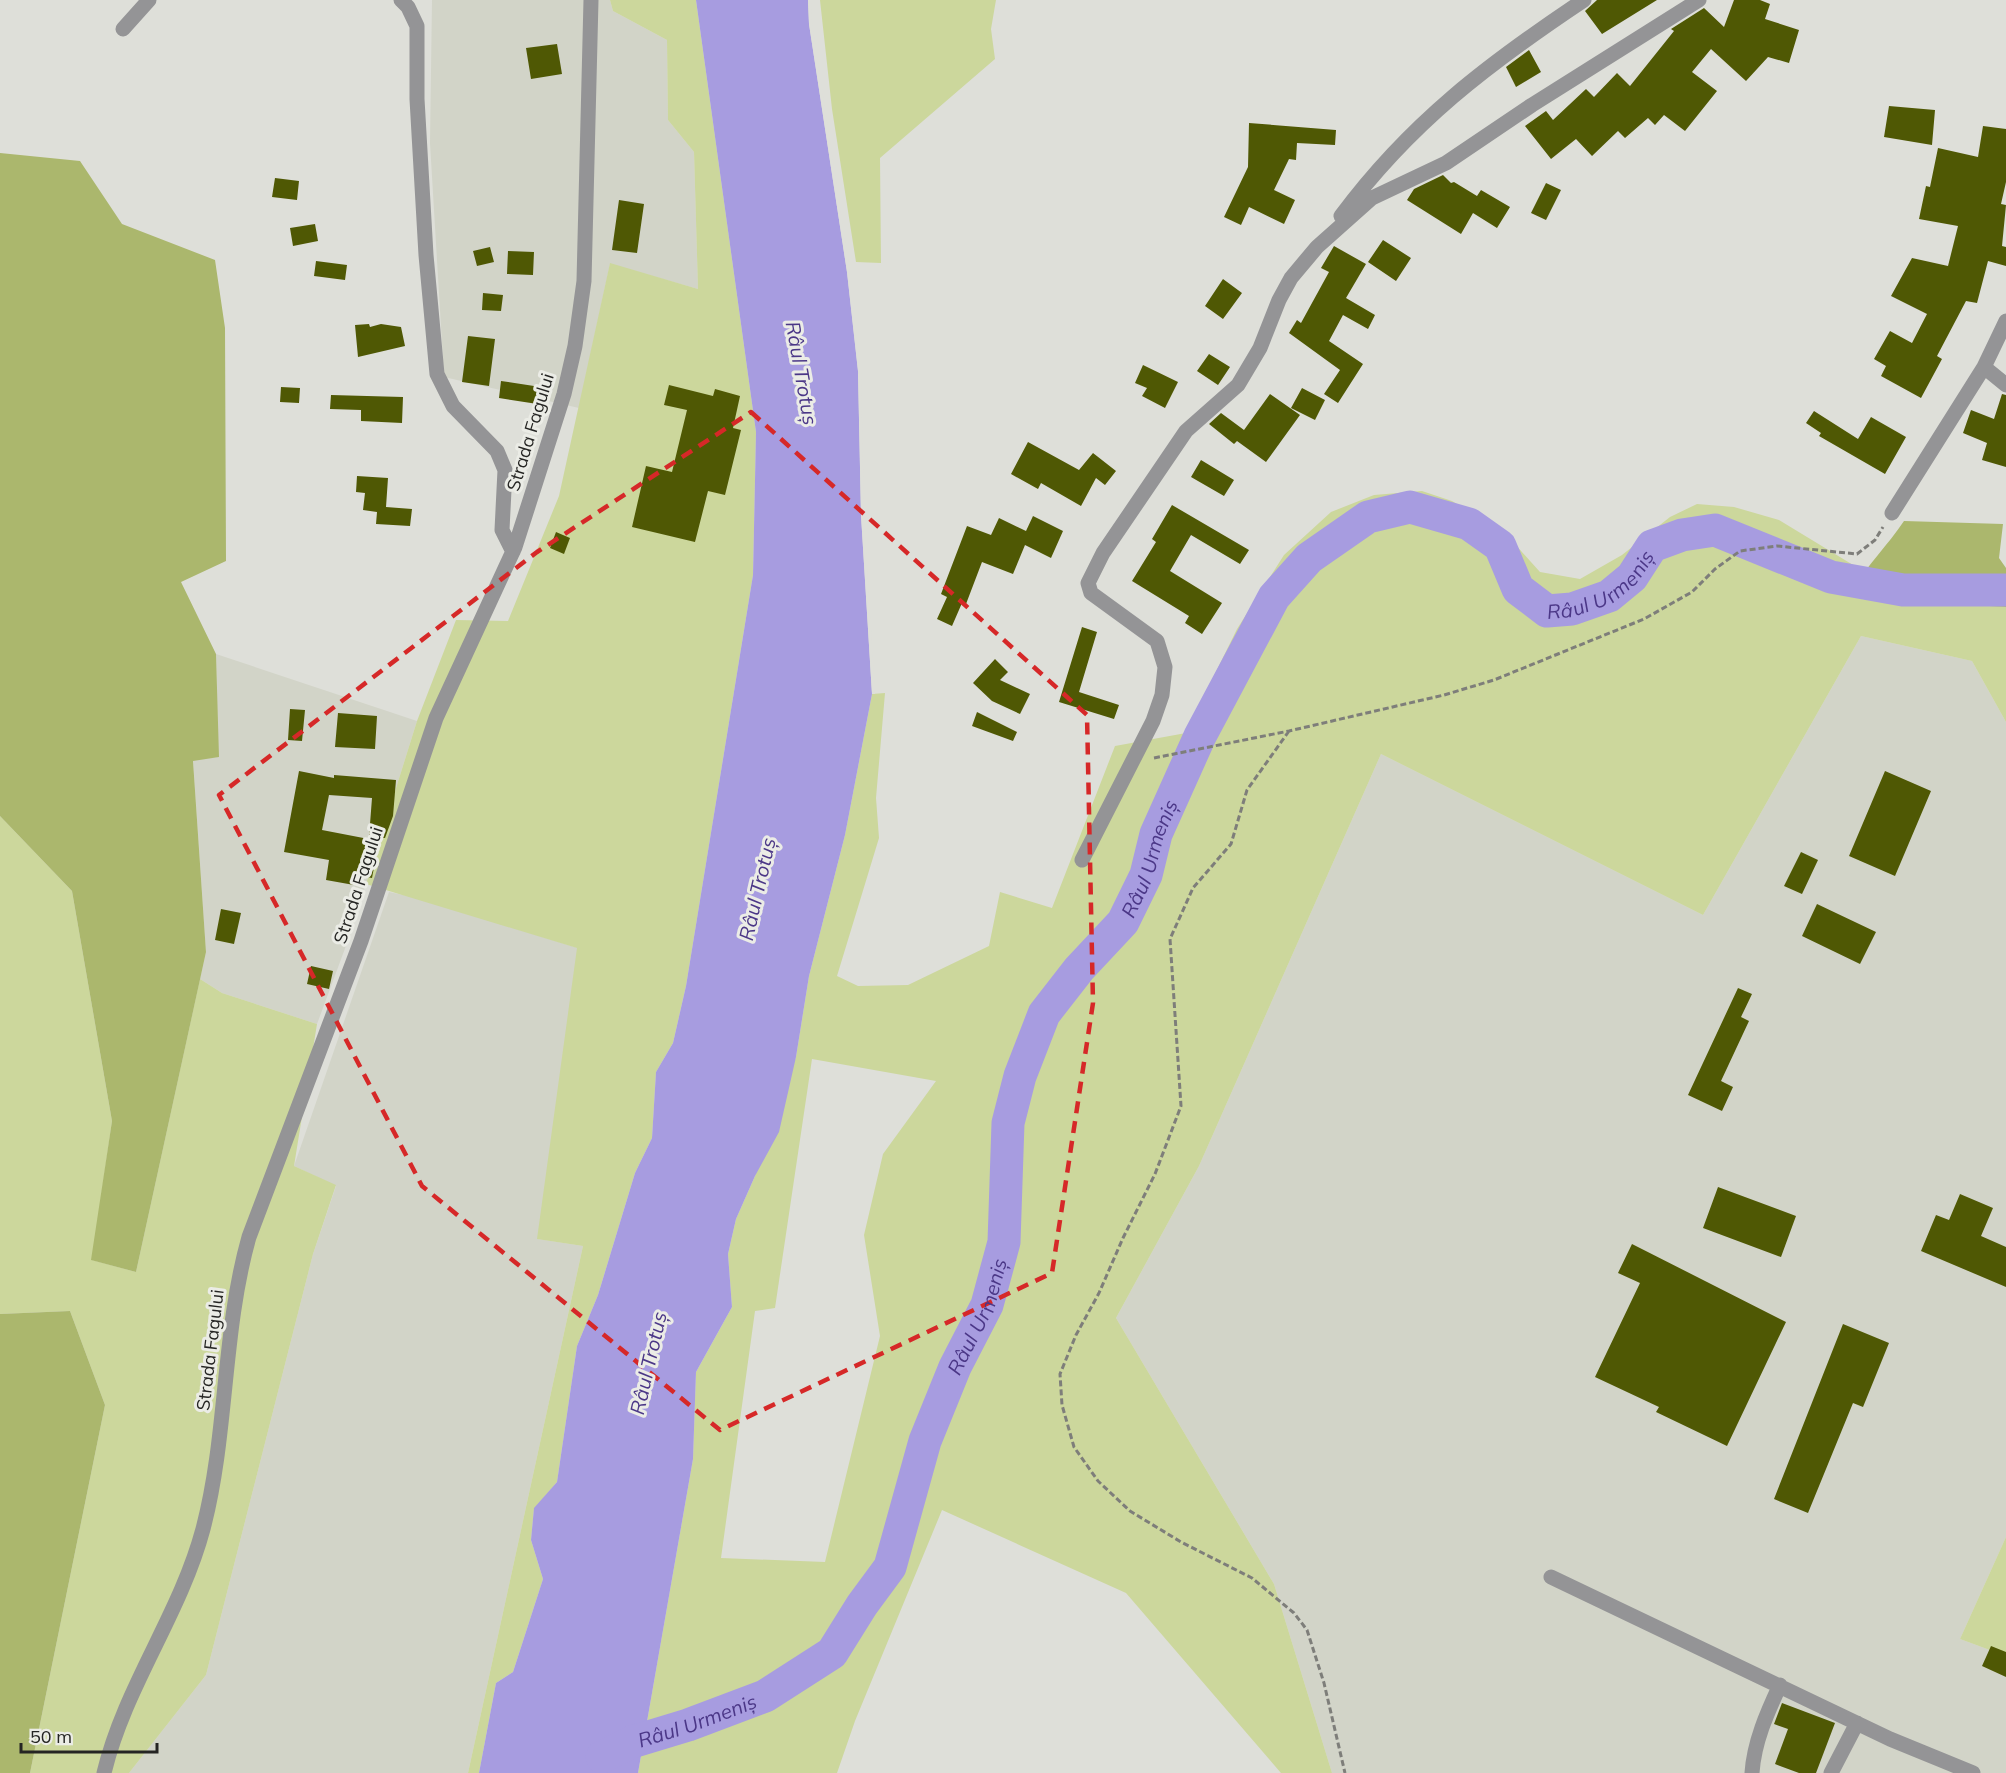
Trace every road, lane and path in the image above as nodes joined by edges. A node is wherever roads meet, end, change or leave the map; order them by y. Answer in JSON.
{"nodes":[{"id":1,"x":149,"y":0,"type":"edge"},
{"id":2,"x":401,"y":0,"type":"edge"},
{"id":3,"x":591,"y":0,"type":"edge"},
{"id":4,"x":1584,"y":0,"type":"edge"},
{"id":5,"x":1699,"y":0,"type":"edge"},
{"id":6,"x":123,"y":29,"type":"dead end"},
{"id":7,"x":1317,"y":247,"type":"junction"},
{"id":8,"x":2006,"y":321,"type":"edge"},
{"id":9,"x":1984,"y":367,"type":"junction"},
{"id":10,"x":2006,"y":385,"type":"edge"},
{"id":11,"x":1892,"y":513,"type":"joint"},
{"id":12,"x":513,"y":552,"type":"junction"},
{"id":13,"x":1289,"y":731,"type":"junction"},
{"id":14,"x":1129,"y":763,"type":"junction"},
{"id":15,"x":1082,"y":860,"type":"dead end"},
{"id":16,"x":1551,"y":1577,"type":"dead end"},
{"id":17,"x":1780,"y":1686,"type":"junction"},
{"id":18,"x":1857,"y":1723,"type":"junction"},
{"id":19,"x":104,"y":1773,"type":"edge"},
{"id":20,"x":1345,"y":1773,"type":"edge"},
{"id":21,"x":1752,"y":1773,"type":"edge"},
{"id":22,"x":1832,"y":1773,"type":"edge"},
{"id":23,"x":1973,"y":1773,"type":"edge"}],
"edges":[{"from":1,"to":6,"type":"street"},
{"from":2,"to":12,"type":"street"},
{"from":3,"to":12,"type":"street","name":"Strada Fagului"},
{"from":4,"to":7,"type":"street"},
{"from":5,"to":7,"type":"street"},
{"from":7,"to":14,"type":"street"},
{"from":8,"to":9,"type":"street"},
{"from":9,"to":10,"type":"street"},
{"from":9,"to":11,"type":"street"},
{"from":11,"to":13,"type":"path"},
{"from":12,"to":19,"type":"street","name":"Strada Fagului"},
{"from":13,"to":14,"type":"path"},
{"from":13,"to":20,"type":"path"},
{"from":14,"to":15,"type":"street"},
{"from":16,"to":17,"type":"street"},
{"from":17,"to":18,"type":"street"},
{"from":17,"to":21,"type":"street"},
{"from":18,"to":22,"type":"street"},
{"from":18,"to":23,"type":"street"}]}
